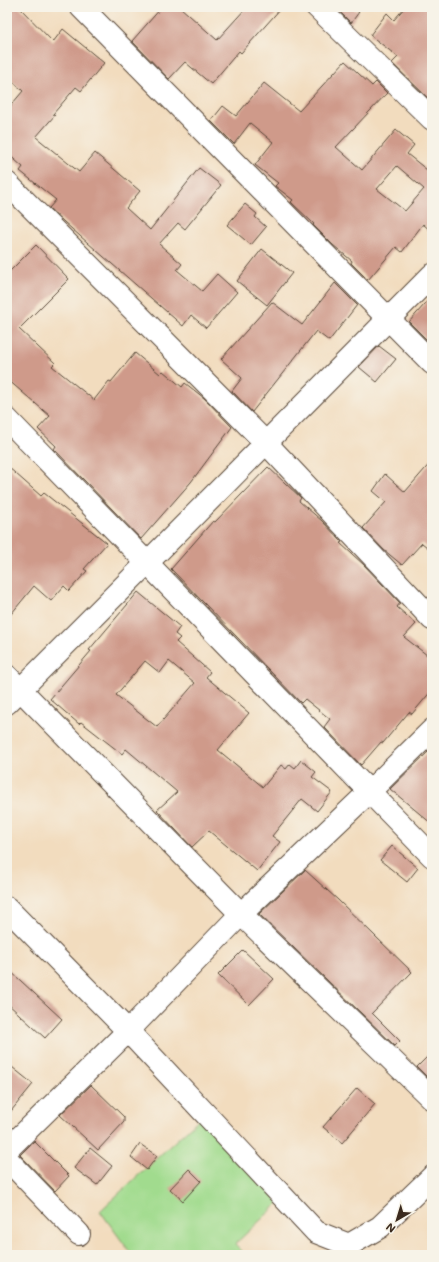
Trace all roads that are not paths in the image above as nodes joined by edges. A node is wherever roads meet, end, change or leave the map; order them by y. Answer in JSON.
{"nodes":[{"id":1,"x":81,"y":7,"type":"edge"},
{"id":2,"x":317,"y":7,"type":"edge"},
{"id":3,"x":432,"y":119,"type":"edge"},
{"id":4,"x":7,"y":183,"type":"edge"},
{"id":5,"x":432,"y":275,"type":"edge"},
{"id":6,"x":388,"y":319,"type":"junction"},
{"id":7,"x":432,"y":363,"type":"edge"},
{"id":8,"x":7,"y":419,"type":"edge"},
{"id":9,"x":266,"y":443,"type":"junction"},
{"id":10,"x":147,"y":563,"type":"junction"},
{"id":11,"x":432,"y":620,"type":"edge"},
{"id":12,"x":11,"y":690,"type":"edge"},
{"id":13,"x":432,"y":730,"type":"edge"},
{"id":14,"x":370,"y":792,"type":"junction"},
{"id":15,"x":432,"y":856,"type":"edge"},
{"id":16,"x":7,"y":908,"type":"edge"},
{"id":17,"x":240,"y":914,"type":"junction"},
{"id":18,"x":128,"y":1031,"type":"junction"},
{"id":19,"x":432,"y":1099,"type":"edge"},
{"id":20,"x":7,"y":1150,"type":"edge"},
{"id":21,"x":7,"y":1159,"type":"edge"},
{"id":22,"x":432,"y":1177,"type":"edge"},
{"id":23,"x":79,"y":1234,"type":"dead end"}],
"edges":[{"from":1,"to":6,"type":"street"},
{"from":2,"to":3,"type":"street"},
{"from":4,"to":9,"type":"street"},
{"from":5,"to":6,"type":"street"},
{"from":6,"to":7,"type":"street"},
{"from":6,"to":9,"type":"street"},
{"from":8,"to":10,"type":"street"},
{"from":9,"to":10,"type":"street"},
{"from":9,"to":11,"type":"street"},
{"from":10,"to":12,"type":"street"},
{"from":10,"to":14,"type":"street"},
{"from":12,"to":17,"type":"street"},
{"from":13,"to":14,"type":"street"},
{"from":14,"to":15,"type":"street"},
{"from":14,"to":17,"type":"street"},
{"from":16,"to":18,"type":"street"},
{"from":17,"to":18,"type":"street"},
{"from":17,"to":19,"type":"street"},
{"from":18,"to":20,"type":"street"},
{"from":18,"to":22,"type":"street"},
{"from":21,"to":23,"type":"street"}]}
